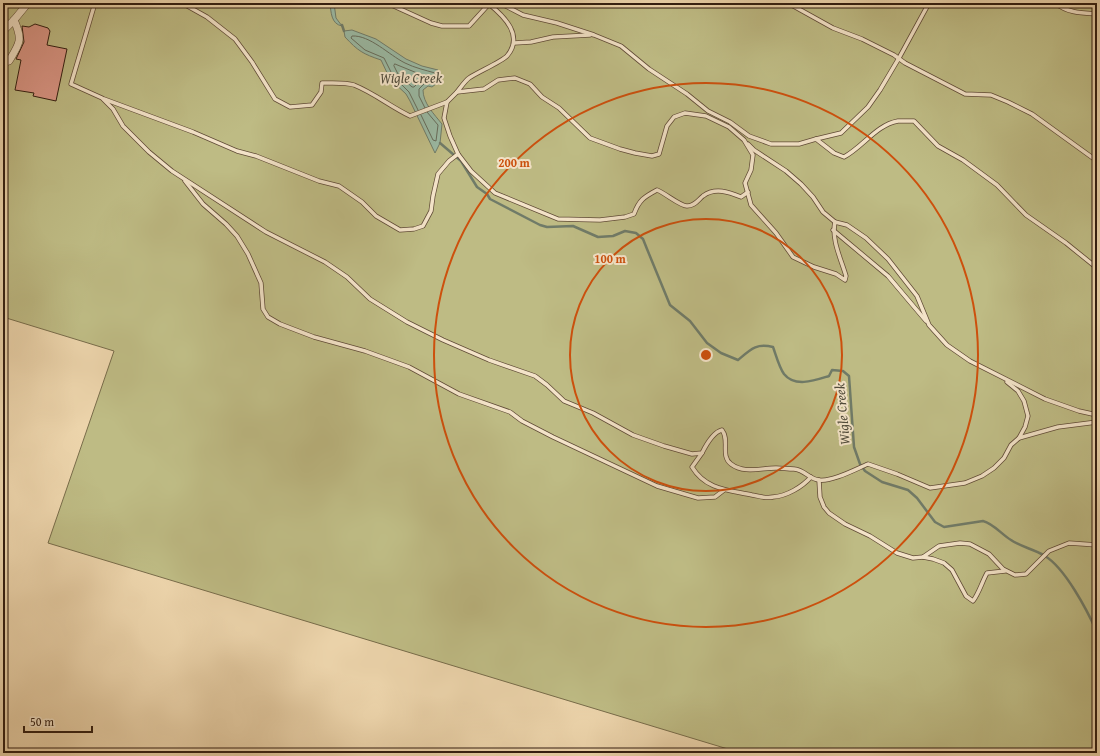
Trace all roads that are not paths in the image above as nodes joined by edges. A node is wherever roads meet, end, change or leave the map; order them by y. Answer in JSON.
{"nodes":[{"id":1,"x":28,"y":3,"type":"edge"},
{"id":2,"x":95,"y":3,"type":"edge"},
{"id":3,"x":182,"y":3,"type":"edge"},
{"id":4,"x":387,"y":3,"type":"edge"},
{"id":5,"x":494,"y":3,"type":"edge"},
{"id":6,"x":500,"y":3,"type":"edge"},
{"id":7,"x":788,"y":3,"type":"edge"},
{"id":8,"x":929,"y":3,"type":"edge"},
{"id":9,"x":1055,"y":3,"type":"edge"},
{"id":10,"x":489,"y":4,"type":"junction"},
{"id":11,"x":1097,"y":14,"type":"edge"},
{"id":12,"x":14,"y":20,"type":"junction"},
{"id":13,"x":3,"y":31,"type":"edge"},
{"id":14,"x":594,"y":35,"type":"junction"},
{"id":15,"x":514,"y":43,"type":"junction"},
{"id":16,"x":899,"y":58,"type":"junction"},
{"id":17,"x":3,"y":63,"type":"edge"},
{"id":18,"x":457,"y":92,"type":"junction"},
{"id":19,"x":102,"y":98,"type":"junction"},
{"id":20,"x":447,"y":102,"type":"junction"},
{"id":21,"x":816,"y":139,"type":"junction"},
{"id":22,"x":744,"y":140,"type":"junction"},
{"id":23,"x":458,"y":154,"type":"junction"},
{"id":24,"x":1097,"y":161,"type":"edge"},
{"id":25,"x":181,"y":177,"type":"junction"},
{"id":26,"x":748,"y":192,"type":"junction"},
{"id":27,"x":835,"y":222,"type":"junction"},
{"id":28,"x":833,"y":230,"type":"junction"},
{"id":29,"x":1097,"y":268,"type":"edge"},
{"id":30,"x":929,"y":325,"type":"junction"},
{"id":31,"x":1001,"y":378,"type":"junction"},
{"id":32,"x":1097,"y":415,"type":"edge"},
{"id":33,"x":1097,"y":422,"type":"edge"},
{"id":34,"x":1019,"y":438,"type":"junction"},
{"id":35,"x":702,"y":453,"type":"junction"},
{"id":36,"x":811,"y":477,"type":"junction"},
{"id":37,"x":819,"y":480,"type":"junction"},
{"id":38,"x":724,"y":490,"type":"junction"},
{"id":39,"x":1097,"y":545,"type":"edge"},
{"id":40,"x":923,"y":557,"type":"junction"},
{"id":41,"x":1007,"y":571,"type":"junction"}],
"edges":[{"from":1,"to":12,"type":"street"},
{"from":2,"to":19,"type":"lane"},
{"from":3,"to":20,"type":"lane"},
{"from":4,"to":10,"type":"lane"},
{"from":5,"to":10,"type":"lane"},
{"from":6,"to":14,"type":"lane"},
{"from":7,"to":16,"type":"lane"},
{"from":8,"to":16,"type":"lane"},
{"from":9,"to":11,"type":"lane"},
{"from":10,"to":15,"type":"lane"},
{"from":12,"to":13,"type":"street"},
{"from":12,"to":17,"type":"street"},
{"from":14,"to":15,"type":"lane"},
{"from":14,"to":21,"type":"lane"},
{"from":15,"to":18,"type":"lane"},
{"from":16,"to":21,"type":"lane"},
{"from":16,"to":24,"type":"lane"},
{"from":18,"to":20,"type":"lane"},
{"from":18,"to":22,"type":"lane"},
{"from":19,"to":23,"type":"lane"},
{"from":19,"to":25,"type":"lane"},
{"from":20,"to":23,"type":"lane"},
{"from":21,"to":29,"type":"lane"},
{"from":22,"to":26,"type":"lane"},
{"from":22,"to":27,"type":"lane"},
{"from":23,"to":26,"type":"lane"},
{"from":25,"to":35,"type":"lane"},
{"from":25,"to":38,"type":"lane"},
{"from":26,"to":28,"type":"lane"},
{"from":27,"to":28,"type":"lane"},
{"from":27,"to":30,"type":"lane"},
{"from":28,"to":30,"type":"lane"},
{"from":30,"to":31,"type":"lane"},
{"from":31,"to":32,"type":"lane"},
{"from":31,"to":34,"type":"lane"},
{"from":33,"to":34,"type":"lane"},
{"from":34,"to":37,"type":"lane"},
{"from":35,"to":36,"type":"lane"},
{"from":35,"to":38,"type":"lane"},
{"from":36,"to":37,"type":"lane"},
{"from":36,"to":38,"type":"lane"},
{"from":37,"to":40,"type":"lane"},
{"from":39,"to":41,"type":"lane"},
{"from":40,"to":41,"type":"lane"},
{"from":40,"to":41,"type":"lane"}]}
